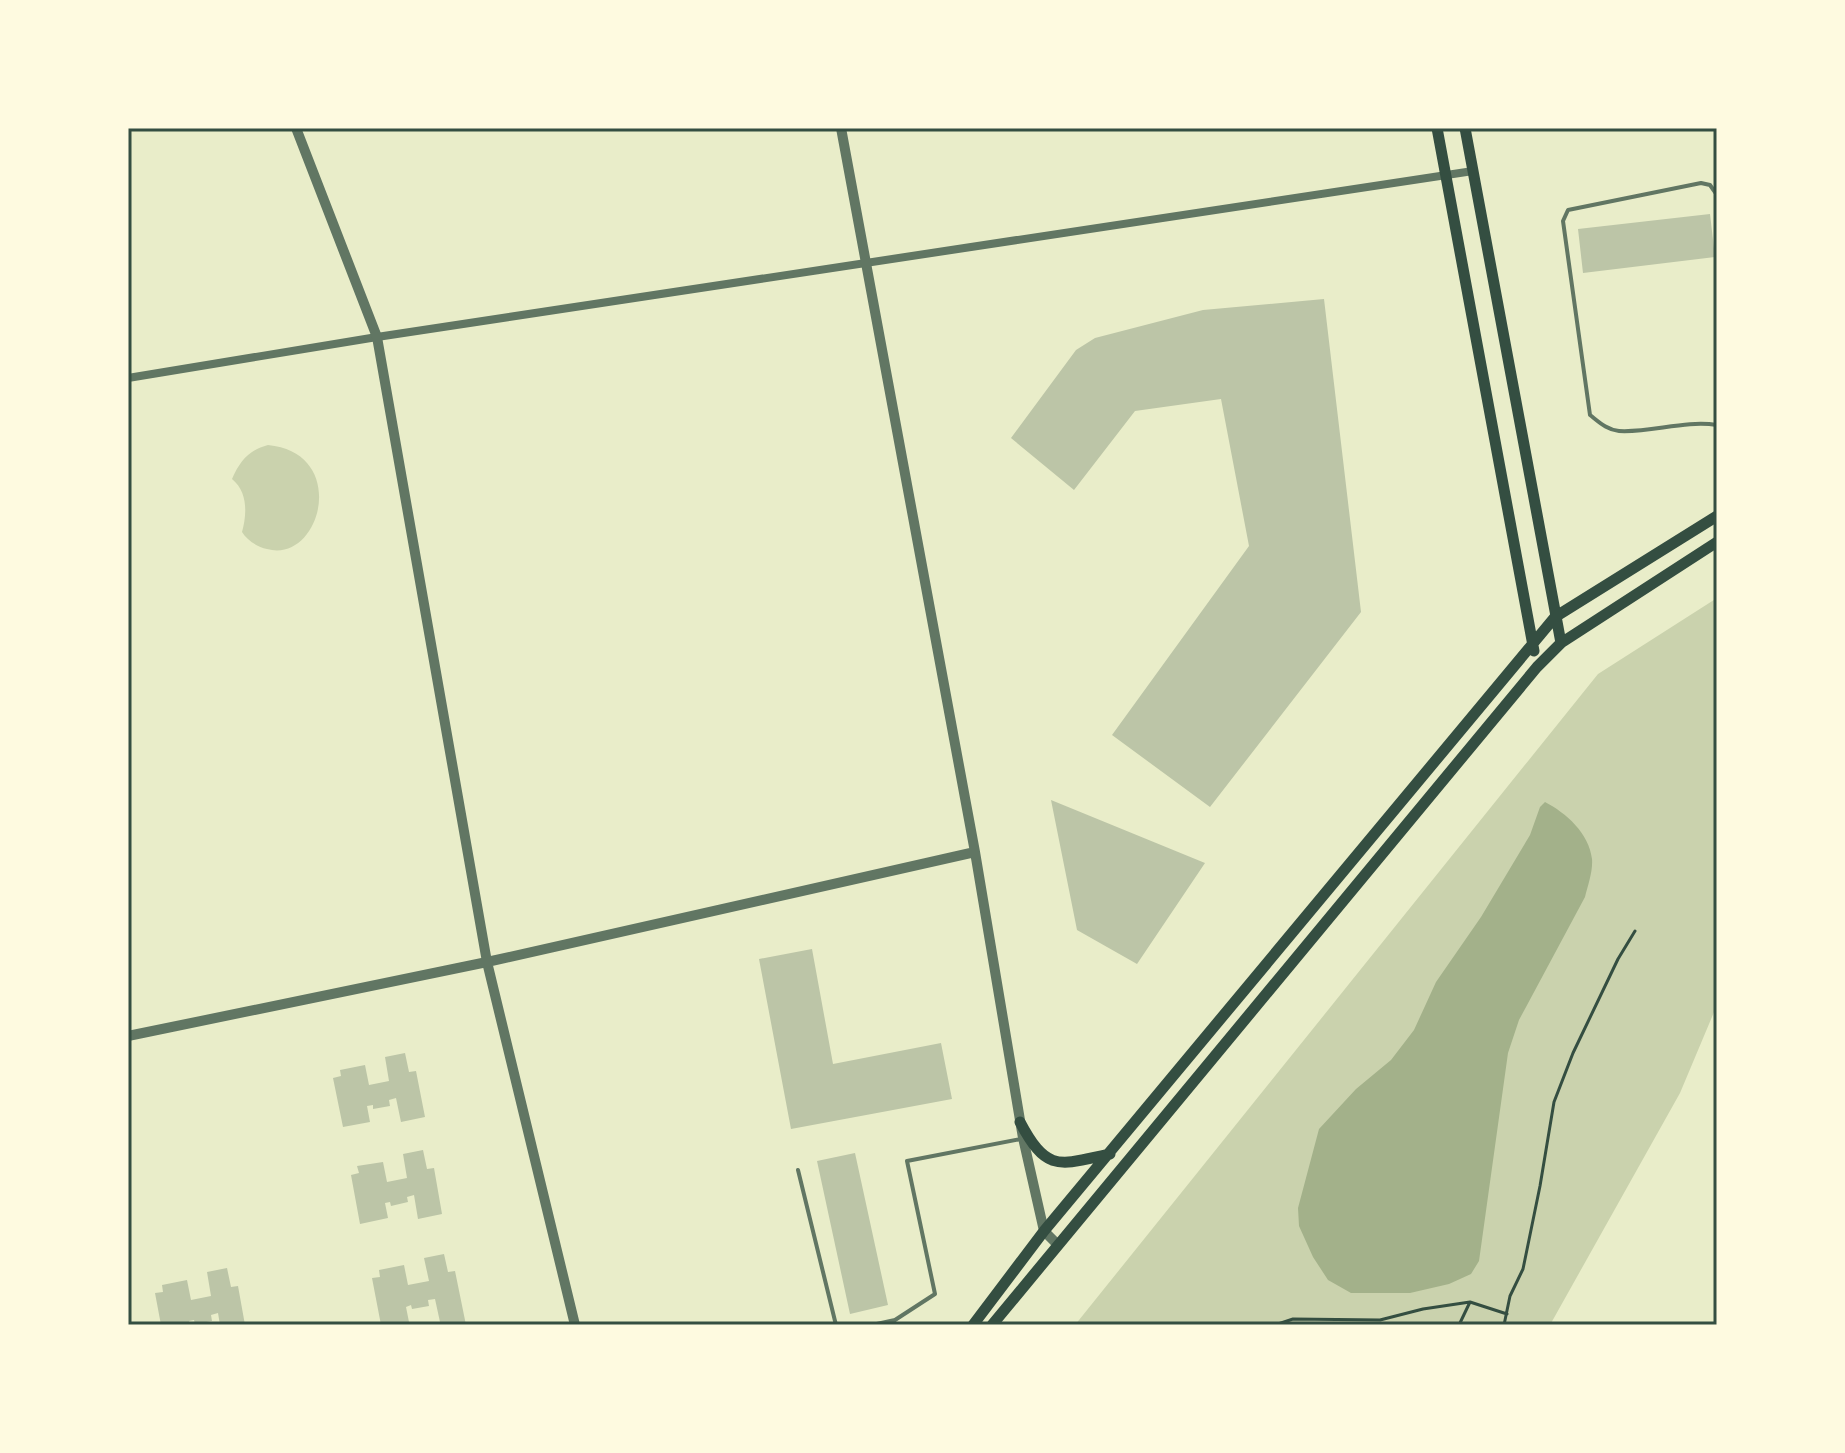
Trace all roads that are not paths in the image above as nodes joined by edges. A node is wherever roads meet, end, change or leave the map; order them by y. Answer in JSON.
{"nodes":[{"id":1,"x":296,"y":128,"type":"edge"},
{"id":2,"x":841,"y":128,"type":"edge"},
{"id":3,"x":1437,"y":128,"type":"edge"},
{"id":4,"x":1465,"y":128,"type":"edge"},
{"id":5,"x":1473,"y":171,"type":"junction"},
{"id":6,"x":1446,"y":176,"type":"junction"},
{"id":7,"x":1717,"y":195,"type":"edge"},
{"id":8,"x":866,"y":262,"type":"junction"},
{"id":9,"x":377,"y":337,"type":"junction"},
{"id":10,"x":128,"y":378,"type":"edge"},
{"id":11,"x":1717,"y":425,"type":"edge"},
{"id":12,"x":1717,"y":516,"type":"edge"},
{"id":13,"x":1717,"y":542,"type":"edge"},
{"id":14,"x":1555,"y":617,"type":"junction"},
{"id":15,"x":1561,"y":643,"type":"junction"},
{"id":16,"x":1533,"y":646,"type":"junction"},
{"id":17,"x":1537,"y":667,"type":"junction"},
{"id":18,"x":975,"y":852,"type":"junction"},
{"id":19,"x":487,"y":962,"type":"junction"},
{"id":20,"x":128,"y":1036,"type":"edge"},
{"id":21,"x":1020,"y":1122,"type":"junction"},
{"id":22,"x":1023,"y":1138,"type":"junction"},
{"id":23,"x":1111,"y":1153,"type":"junction"},
{"id":24,"x":798,"y":1170,"type":"dead end"},
{"id":25,"x":1044,"y":1231,"type":"junction"},
{"id":26,"x":1058,"y":1245,"type":"junction"},
{"id":27,"x":575,"y":1325,"type":"edge"},
{"id":28,"x":836,"y":1325,"type":"edge"},
{"id":29,"x":872,"y":1325,"type":"edge"},
{"id":30,"x":973,"y":1325,"type":"edge"},
{"id":31,"x":992,"y":1325,"type":"edge"}],
"edges":[{"from":1,"to":9,"type":"street"},
{"from":2,"to":8,"type":"street"},
{"from":3,"to":6,"type":"main road"},
{"from":4,"to":5,"type":"main road"},
{"from":5,"to":6,"type":"street"},
{"from":5,"to":14,"type":"main road"},
{"from":6,"to":8,"type":"street"},
{"from":6,"to":16,"type":"main road"},
{"from":7,"to":11,"type":"lane"},
{"from":8,"to":9,"type":"street"},
{"from":8,"to":18,"type":"street"},
{"from":9,"to":10,"type":"street"},
{"from":9,"to":19,"type":"street"},
{"from":12,"to":14,"type":"main road"},
{"from":13,"to":15,"type":"main road"},
{"from":14,"to":15,"type":"main road"},
{"from":14,"to":16,"type":"main road"},
{"from":15,"to":17,"type":"main road"},
{"from":16,"to":17,"type":"main road"},
{"from":16,"to":23,"type":"main road"},
{"from":17,"to":26,"type":"main road"},
{"from":18,"to":19,"type":"street"},
{"from":18,"to":21,"type":"street"},
{"from":19,"to":20,"type":"street"},
{"from":19,"to":27,"type":"street"},
{"from":21,"to":22,"type":"street"},
{"from":21,"to":23,"type":"main road"},
{"from":22,"to":25,"type":"street"},
{"from":22,"to":29,"type":"lane"},
{"from":23,"to":25,"type":"main road"},
{"from":24,"to":28,"type":"lane"},
{"from":25,"to":26,"type":"street"},
{"from":25,"to":30,"type":"main road"},
{"from":26,"to":31,"type":"main road"}]}
